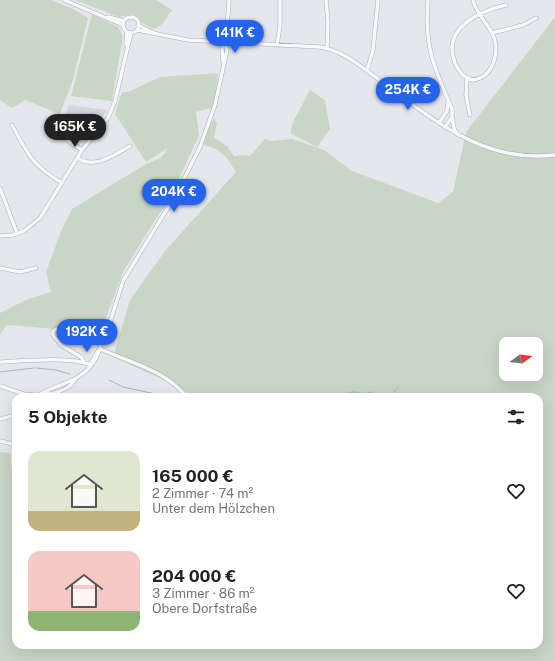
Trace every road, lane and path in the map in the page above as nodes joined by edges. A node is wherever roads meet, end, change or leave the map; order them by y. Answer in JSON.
{"nodes":[{"id":1,"x":64,"y":0,"type":"edge"},
{"id":2,"x":229,"y":0,"type":"edge"},
{"id":3,"x":280,"y":0,"type":"edge"},
{"id":4,"x":326,"y":0,"type":"edge"},
{"id":5,"x":378,"y":0,"type":"edge"},
{"id":6,"x":428,"y":0,"type":"edge"},
{"id":7,"x":473,"y":0,"type":"edge"},
{"id":8,"x":506,"y":5,"type":"dead end"},
{"id":9,"x":478,"y":14,"type":"junction"},
{"id":10,"x":536,"y":18,"type":"dead end"},
{"id":11,"x":123,"y":23,"type":"junction"},
{"id":12,"x":138,"y":25,"type":"junction"},
{"id":13,"x":137,"y":30,"type":"junction"},
{"id":14,"x":129,"y":32,"type":"junction"},
{"id":15,"x":492,"y":32,"type":"junction"},
{"id":16,"x":157,"y":34,"type":"junction"},
{"id":17,"x":226,"y":43,"type":"junction"},
{"id":18,"x":277,"y":45,"type":"junction"},
{"id":19,"x":327,"y":48,"type":"junction"},
{"id":20,"x":367,"y":71,"type":"junction"},
{"id":21,"x":467,"y":78,"type":"junction"},
{"id":22,"x":448,"y":100,"type":"junction"},
{"id":23,"x":470,"y":115,"type":"dead end"},
{"id":24,"x":452,"y":117,"type":"junction"},
{"id":25,"x":439,"y":123,"type":"junction"},
{"id":26,"x":12,"y":125,"type":"dead end"},
{"id":27,"x":444,"y":127,"type":"junction"},
{"id":28,"x":57,"y":129,"type":"dead end"},
{"id":29,"x":459,"y":136,"type":"junction"},
{"id":30,"x":130,"y":146,"type":"dead end"},
{"id":31,"x":82,"y":150,"type":"junction"},
{"id":32,"x":555,"y":155,"type":"edge"},
{"id":33,"x":78,"y":158,"type":"junction"},
{"id":34,"x":62,"y":183,"type":"junction"},
{"id":35,"x":0,"y":188,"type":"edge"},
{"id":36,"x":17,"y":233,"type":"junction"},
{"id":37,"x":0,"y":236,"type":"edge"},
{"id":38,"x":0,"y":268,"type":"edge"},
{"id":39,"x":36,"y":268,"type":"dead end"},
{"id":40,"x":68,"y":331,"type":"dead end"},
{"id":41,"x":100,"y":349,"type":"junction"},
{"id":42,"x":0,"y":362,"type":"edge"},
{"id":43,"x":84,"y":362,"type":"junction"},
{"id":44,"x":91,"y":365,"type":"junction"},
{"id":45,"x":0,"y":386,"type":"edge"},
{"id":46,"x":21,"y":393,"type":"edge"},
{"id":47,"x":51,"y":393,"type":"edge"},
{"id":48,"x":183,"y":393,"type":"edge"},
{"id":49,"x":12,"y":416,"type":"edge"},
{"id":50,"x":0,"y":419,"type":"edge"},
{"id":51,"x":0,"y":441,"type":"edge"},
{"id":52,"x":12,"y":444,"type":"edge"}],
"edges":[{"from":1,"to":11,"type":"street"},
{"from":2,"to":17,"type":"street"},
{"from":3,"to":18,"type":"street"},
{"from":4,"to":19,"type":"street"},
{"from":5,"to":20,"type":"street"},
{"from":6,"to":22,"type":"street"},
{"from":7,"to":9,"type":"street"},
{"from":8,"to":9,"type":"street"},
{"from":9,"to":15,"type":"street"},
{"from":9,"to":21,"type":"street"},
{"from":10,"to":15,"type":"street"},
{"from":11,"to":12,"type":"street"},
{"from":11,"to":14,"type":"street"},
{"from":12,"to":13,"type":"street"},
{"from":12,"to":16,"type":"street"},
{"from":13,"to":14,"type":"street"},
{"from":13,"to":16,"type":"street"},
{"from":14,"to":31,"type":"street"},
{"from":15,"to":21,"type":"street"},
{"from":16,"to":17,"type":"street"},
{"from":17,"to":18,"type":"street"},
{"from":17,"to":41,"type":"street"},
{"from":18,"to":19,"type":"street"},
{"from":19,"to":20,"type":"street"},
{"from":20,"to":25,"type":"street"},
{"from":21,"to":23,"type":"street"},
{"from":22,"to":24,"type":"street"},
{"from":22,"to":25,"type":"street"},
{"from":24,"to":27,"type":"street"},
{"from":24,"to":29,"type":"street"},
{"from":25,"to":27,"type":"street"},
{"from":26,"to":34,"type":"street"},
{"from":27,"to":29,"type":"street"},
{"from":28,"to":31,"type":"street"},
{"from":29,"to":32,"type":"street"},
{"from":30,"to":33,"type":"street"},
{"from":31,"to":33,"type":"street"},
{"from":33,"to":34,"type":"street"},
{"from":34,"to":36,"type":"street"},
{"from":35,"to":36,"type":"street"},
{"from":36,"to":37,"type":"street"},
{"from":38,"to":39,"type":"street"},
{"from":40,"to":43,"type":"street"},
{"from":41,"to":44,"type":"street"},
{"from":41,"to":48,"type":"street"},
{"from":42,"to":43,"type":"street"},
{"from":43,"to":44,"type":"street"},
{"from":44,"to":47,"type":"street"},
{"from":45,"to":46,"type":"street"},
{"from":49,"to":50,"type":"street"},
{"from":51,"to":52,"type":"street"}]}
